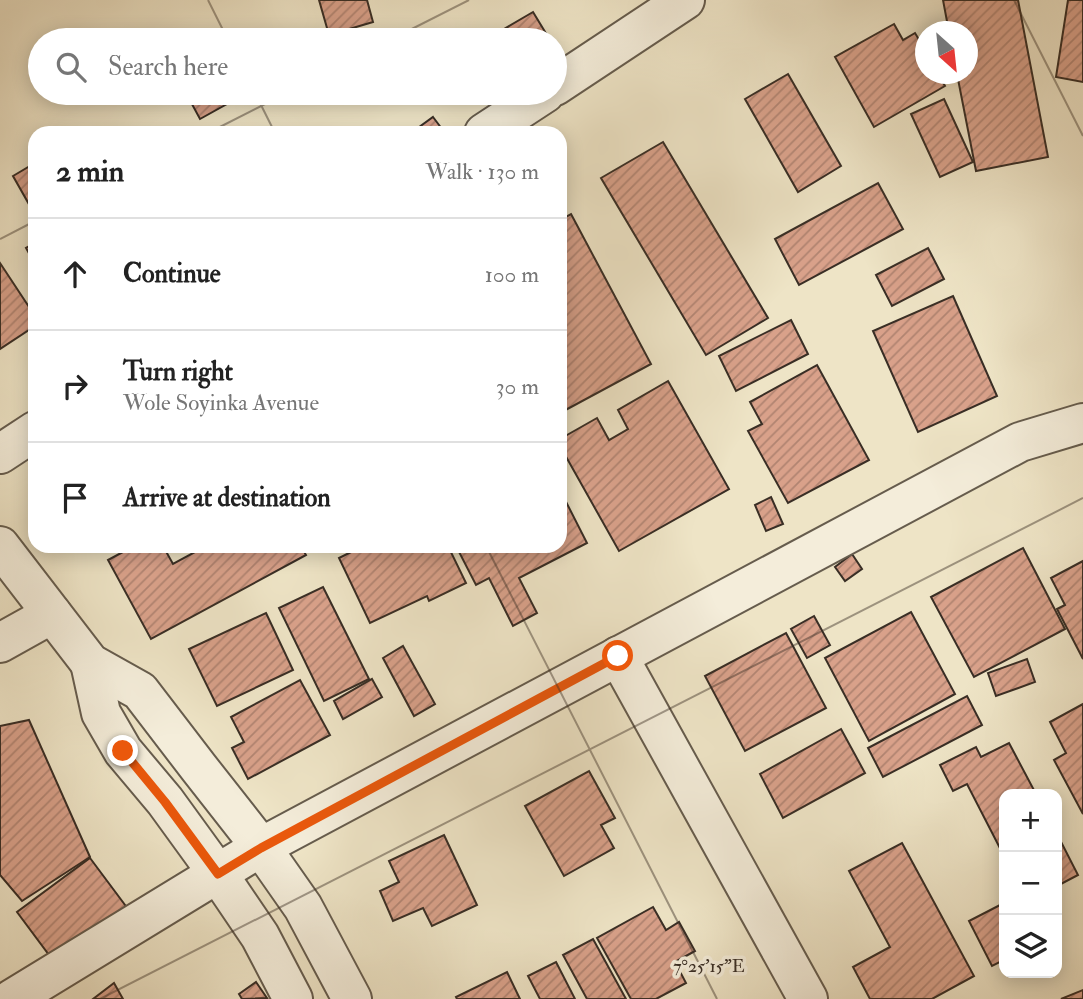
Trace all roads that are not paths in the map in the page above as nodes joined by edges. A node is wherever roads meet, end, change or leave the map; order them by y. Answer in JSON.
{"nodes":[{"id":1,"x":685,"y":0,"type":"edge"},
{"id":2,"x":567,"y":78,"type":"edge"},
{"id":3,"x":527,"y":105,"type":"edge"},
{"id":4,"x":495,"y":126,"type":"edge"},
{"id":5,"x":1083,"y":423,"type":"edge"},
{"id":6,"x":28,"y":436,"type":"edge"},
{"id":7,"x":0,"y":454,"type":"edge"},
{"id":8,"x":0,"y":546,"type":"edge"},
{"id":9,"x":52,"y":614,"type":"junction"},
{"id":10,"x":0,"y":643,"type":"edge"},
{"id":11,"x":618,"y":656,"type":"junction"},
{"id":12,"x":90,"y":663,"type":"junction"},
{"id":13,"x":261,"y":848,"type":"junction"},
{"id":14,"x":218,"y":874,"type":"junction"},
{"id":15,"x":12,"y":999,"type":"edge"},
{"id":16,"x":293,"y":999,"type":"edge"},
{"id":17,"x":352,"y":999,"type":"edge"},
{"id":18,"x":808,"y":999,"type":"edge"}],
"edges":[{"from":1,"to":2,"type":"street"},
{"from":3,"to":4,"type":"street"},
{"from":5,"to":11,"type":"street"},
{"from":6,"to":7,"type":"street"},
{"from":8,"to":9,"type":"street"},
{"from":9,"to":10,"type":"street"},
{"from":9,"to":12,"type":"street"},
{"from":11,"to":13,"type":"street"},
{"from":11,"to":18,"type":"street"},
{"from":12,"to":13,"type":"street"},
{"from":12,"to":14,"type":"street"},
{"from":13,"to":14,"type":"street"},
{"from":13,"to":17,"type":"street"},
{"from":14,"to":15,"type":"street"},
{"from":14,"to":16,"type":"street"}]}
